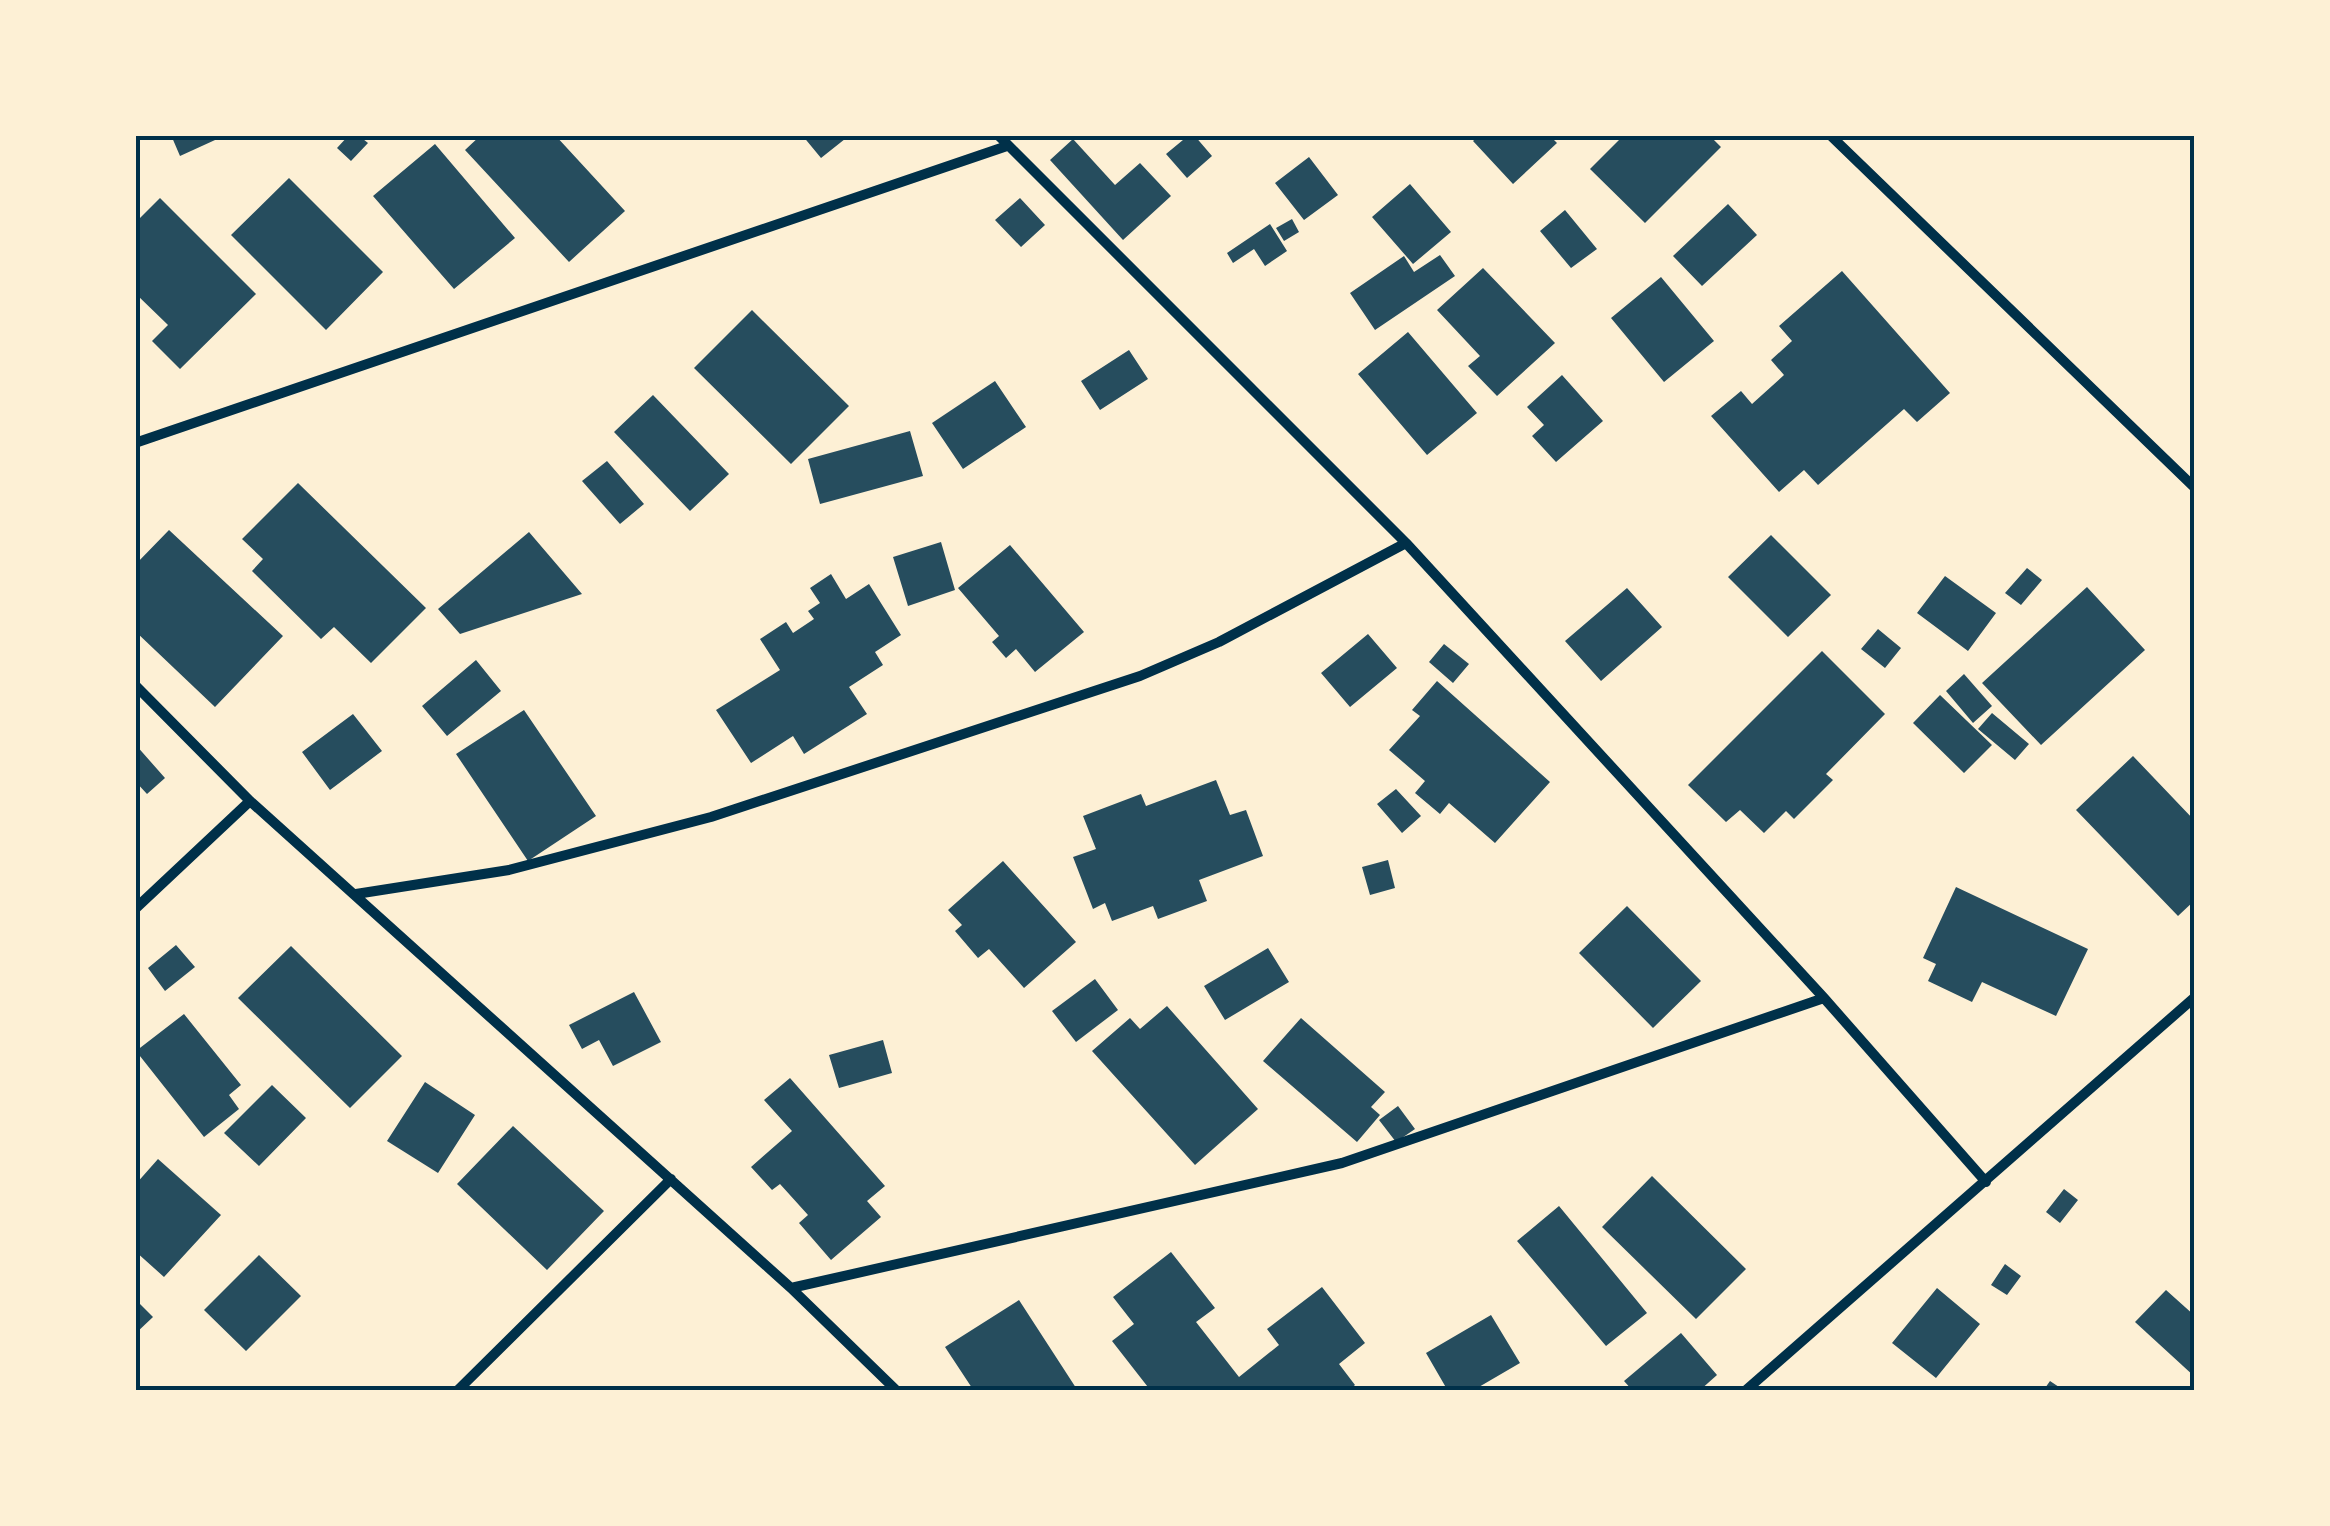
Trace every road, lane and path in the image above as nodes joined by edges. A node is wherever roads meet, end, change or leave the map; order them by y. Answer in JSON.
{"nodes":[{"id":1,"x":998,"y":135,"type":"edge"},
{"id":2,"x":1830,"y":135,"type":"edge"},
{"id":3,"x":1007,"y":146,"type":"junction"},
{"id":4,"x":135,"y":443,"type":"edge"},
{"id":5,"x":2195,"y":488,"type":"edge"},
{"id":6,"x":1406,"y":543,"type":"junction"},
{"id":7,"x":135,"y":685,"type":"edge"},
{"id":8,"x":250,"y":801,"type":"junction"},
{"id":9,"x":356,"y":894,"type":"junction"},
{"id":10,"x":135,"y":910,"type":"edge"},
{"id":11,"x":2195,"y":997,"type":"edge"},
{"id":12,"x":1824,"y":998,"type":"junction"},
{"id":13,"x":671,"y":1179,"type":"junction"},
{"id":14,"x":1986,"y":1182,"type":"junction"},
{"id":15,"x":791,"y":1288,"type":"junction"},
{"id":16,"x":457,"y":1391,"type":"edge"},
{"id":17,"x":896,"y":1391,"type":"edge"},
{"id":18,"x":1745,"y":1391,"type":"edge"}],
"edges":[{"from":1,"to":3,"type":"street"},
{"from":2,"to":5,"type":"street"},
{"from":3,"to":4,"type":"street"},
{"from":3,"to":6,"type":"street"},
{"from":6,"to":9,"type":"street"},
{"from":6,"to":12,"type":"street"},
{"from":7,"to":8,"type":"street"},
{"from":8,"to":9,"type":"street"},
{"from":8,"to":10,"type":"street"},
{"from":9,"to":13,"type":"street"},
{"from":11,"to":14,"type":"street"},
{"from":12,"to":14,"type":"street"},
{"from":12,"to":15,"type":"street"},
{"from":13,"to":15,"type":"street"},
{"from":13,"to":16,"type":"street"},
{"from":14,"to":18,"type":"street"},
{"from":15,"to":17,"type":"street"}]}
